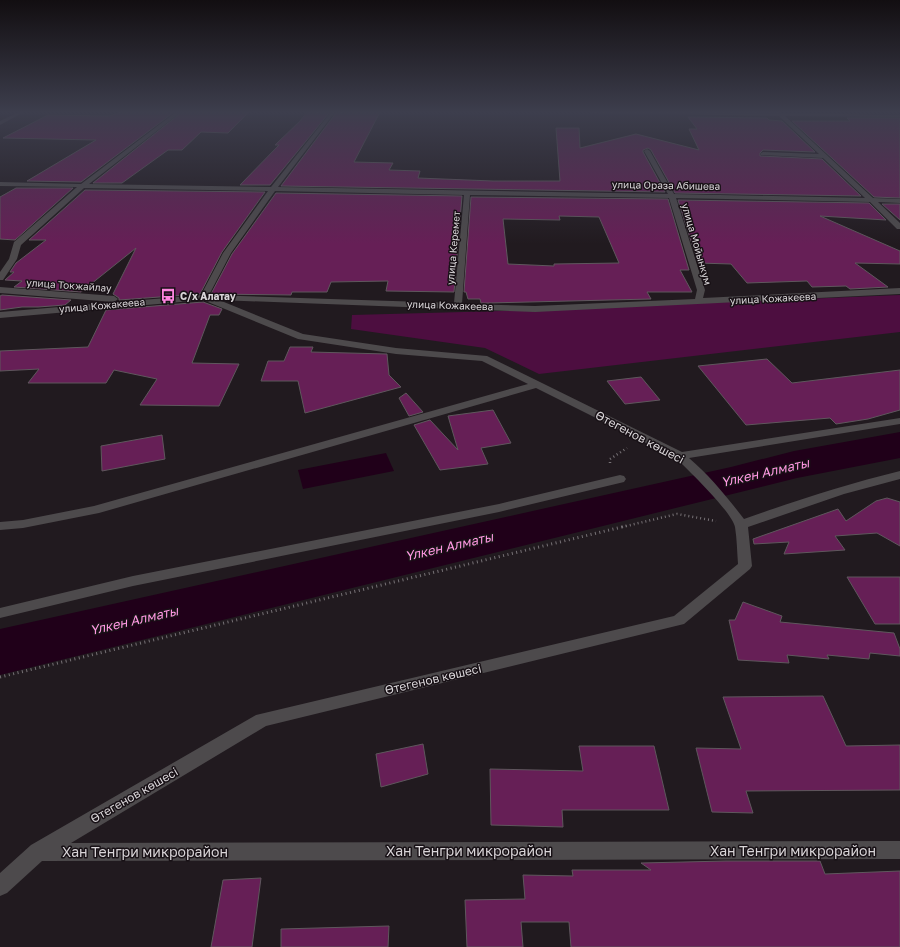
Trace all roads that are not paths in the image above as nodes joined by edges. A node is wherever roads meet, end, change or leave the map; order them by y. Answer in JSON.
{"nodes":[{"id":1,"x":121,"y":156,"type":"edge"},
{"id":2,"x":298,"y":156,"type":"edge"},
{"id":3,"x":650,"y":156,"type":"edge"},
{"id":4,"x":824,"y":156,"type":"edge"},
{"id":5,"x":0,"y":184,"type":"edge"},
{"id":6,"x":82,"y":186,"type":"junction"},
{"id":7,"x":272,"y":189,"type":"junction"},
{"id":8,"x":467,"y":193,"type":"junction"},
{"id":9,"x":672,"y":195,"type":"junction"},
{"id":10,"x":870,"y":200,"type":"junction"},
{"id":11,"x":900,"y":201,"type":"edge"},
{"id":12,"x":900,"y":227,"type":"edge"},
{"id":13,"x":0,"y":278,"type":"edge"},
{"id":14,"x":0,"y":290,"type":"edge"},
{"id":15,"x":900,"y":291,"type":"edge"},
{"id":16,"x":204,"y":297,"type":"junction"},
{"id":17,"x":137,"y":302,"type":"junction"},
{"id":18,"x":698,"y":302,"type":"junction"},
{"id":19,"x":458,"y":305,"type":"junction"},
{"id":20,"x":0,"y":315,"type":"edge"},
{"id":21,"x":538,"y":384,"type":"junction"},
{"id":22,"x":900,"y":421,"type":"edge"},
{"id":23,"x":680,"y":456,"type":"junction"},
{"id":24,"x":900,"y":475,"type":"edge"},
{"id":25,"x":620,"y":479,"type":"road end"},
{"id":26,"x":741,"y":525,"type":"junction"},
{"id":27,"x":0,"y":526,"type":"edge"},
{"id":28,"x":0,"y":613,"type":"edge"},
{"id":29,"x":900,"y":850,"type":"edge"},
{"id":30,"x":38,"y":852,"type":"junction"},
{"id":31,"x":0,"y":886,"type":"edge"}],
"edges":[{"from":1,"to":6,"type":"street"},
{"from":2,"to":7,"type":"street"},
{"from":3,"to":9,"type":"street","name":"улица Мойынкум"},
{"from":4,"to":10,"type":"street"},
{"from":5,"to":6,"type":"street","name":"улица Ораза Абишева"},
{"from":6,"to":7,"type":"street","name":"улица Ораза Абишева"},
{"from":6,"to":13,"type":"street"},
{"from":7,"to":8,"type":"street","name":"улица Ораза Абишева"},
{"from":7,"to":16,"type":"street"},
{"from":8,"to":9,"type":"street","name":"улица Ораза Абишева"},
{"from":8,"to":19,"type":"street","name":"улица Керемет"},
{"from":9,"to":10,"type":"street","name":"улица Ораза Абишева"},
{"from":9,"to":18,"type":"street","name":"улица Мойынкум"},
{"from":10,"to":11,"type":"street","name":"улица Ораза Абишева"},
{"from":10,"to":12,"type":"street"},
{"from":14,"to":17,"type":"street","name":"улица Токжайлау"},
{"from":15,"to":18,"type":"street","name":"улица Кожакеева"},
{"from":16,"to":17,"type":"street","name":"улица Кожакеева"},
{"from":16,"to":19,"type":"street","name":"улица Кожакеева"},
{"from":16,"to":21,"type":"street","name":"Өтегенов көшесі"},
{"from":17,"to":20,"type":"street","name":"улица Кожакеева"},
{"from":18,"to":19,"type":"street","name":"улица Кожакеева"},
{"from":21,"to":23,"type":"street","name":"Өтегенов көшесі"},
{"from":21,"to":27,"type":"street"},
{"from":22,"to":23,"type":"street"},
{"from":23,"to":26,"type":"street","name":"Өтегенов көшесі"},
{"from":24,"to":26,"type":"street"},
{"from":25,"to":28,"type":"street"},
{"from":26,"to":30,"type":"street","name":"Өтегенов көшесі"},
{"from":29,"to":30,"type":"street","name":"Хан Тенгри микрорайон"},
{"from":30,"to":31,"type":"street","name":"Өтегенов көшесі"}]}
